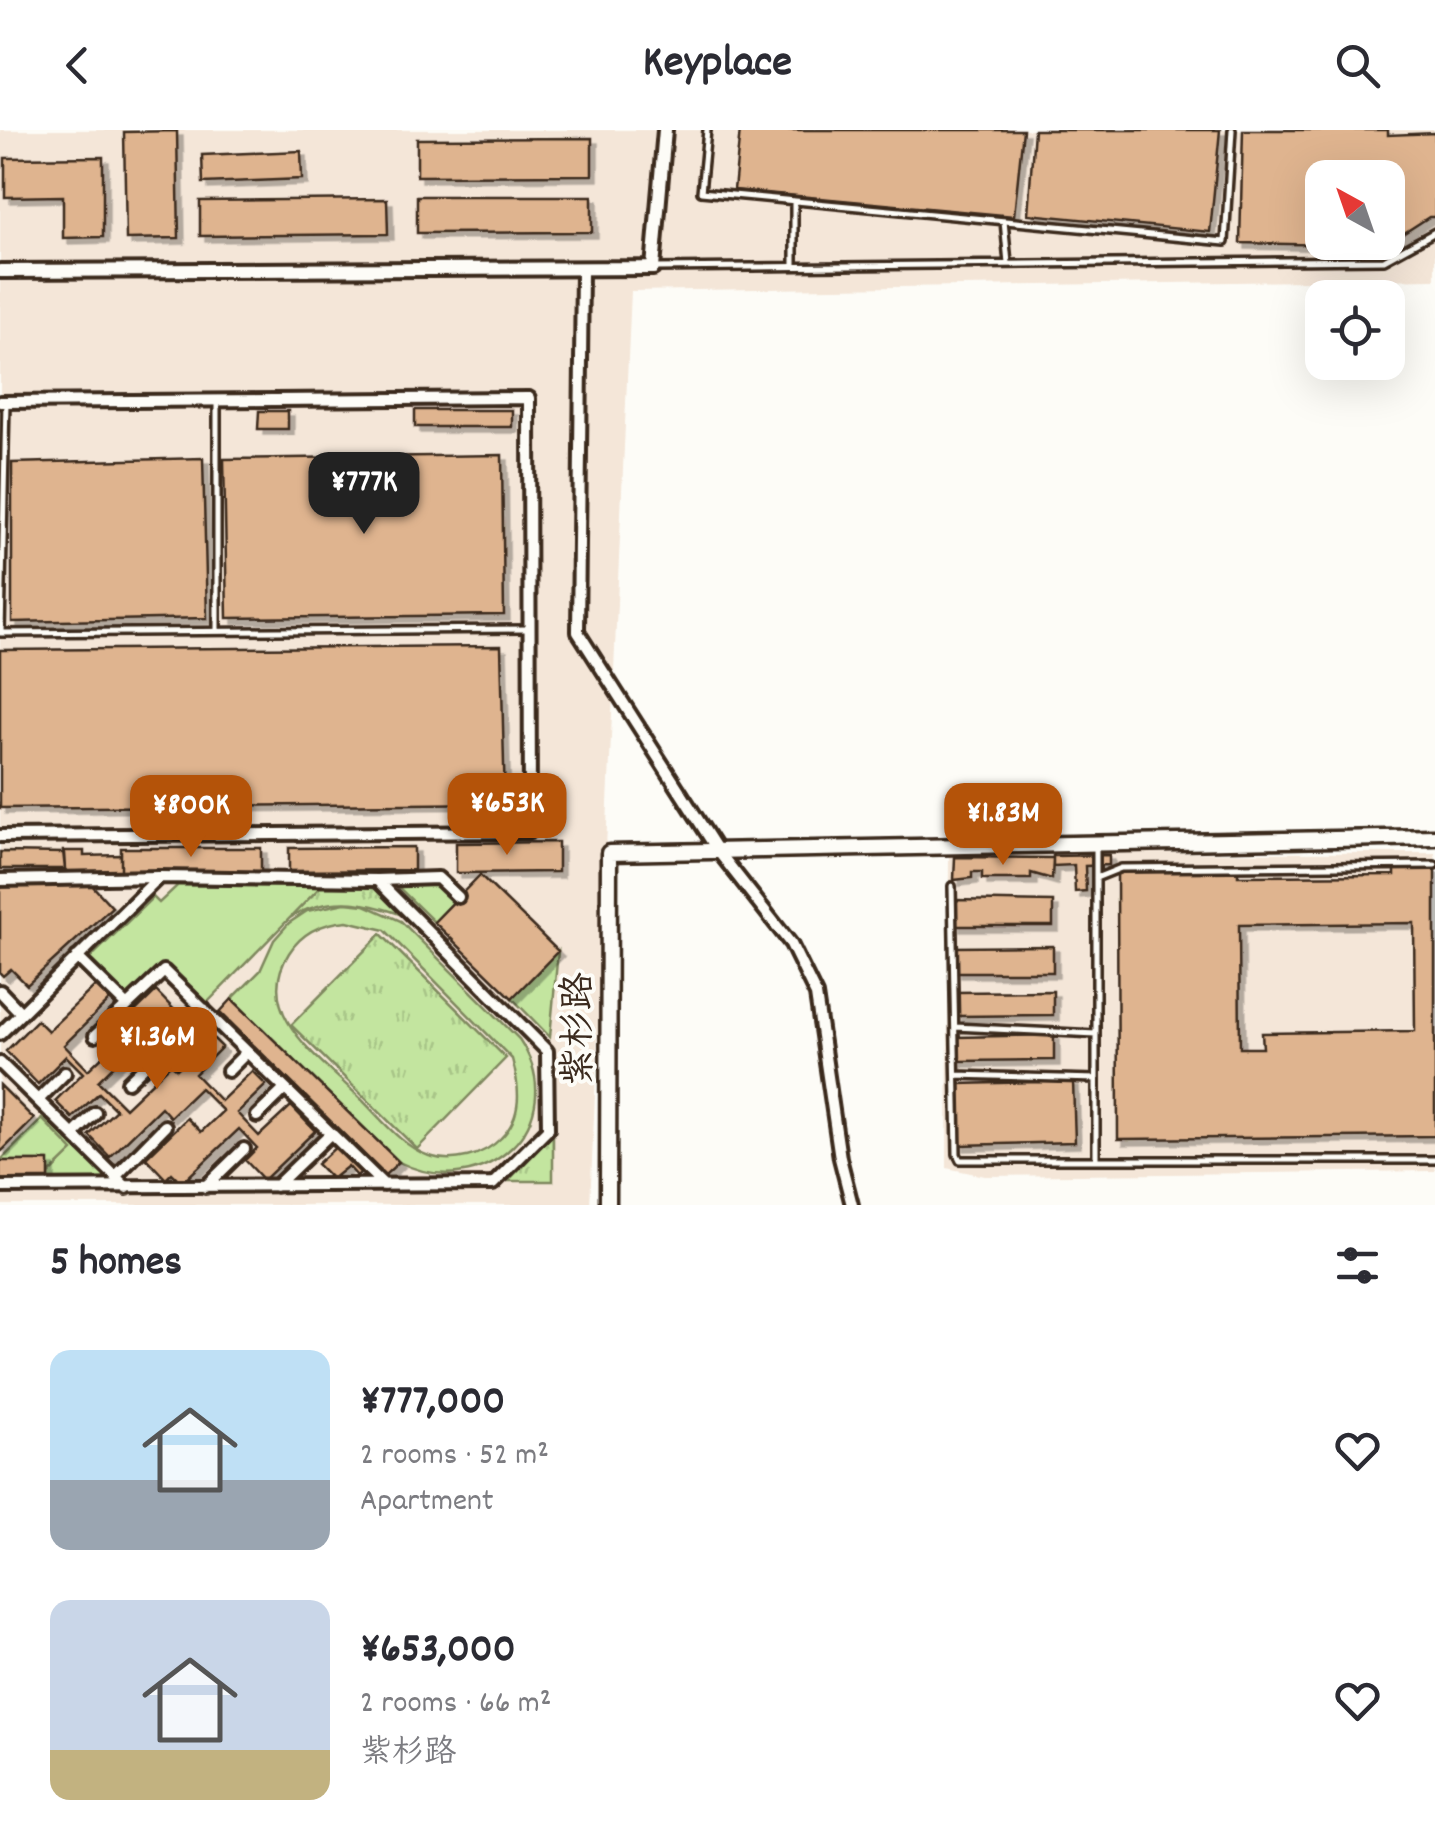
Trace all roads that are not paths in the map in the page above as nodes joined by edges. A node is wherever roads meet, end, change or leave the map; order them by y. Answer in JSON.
{"nodes":[{"id":1,"x":665,"y":130,"type":"edge"},
{"id":2,"x":707,"y":130,"type":"edge"},
{"id":3,"x":1232,"y":130,"type":"edge"},
{"id":4,"x":794,"y":201,"type":"junction"},
{"id":5,"x":1004,"y":221,"type":"junction"},
{"id":6,"x":1435,"y":232,"type":"edge"},
{"id":7,"x":1008,"y":264,"type":"junction"},
{"id":8,"x":794,"y":266,"type":"junction"},
{"id":9,"x":653,"y":268,"type":"junction"},
{"id":10,"x":582,"y":270,"type":"junction"},
{"id":11,"x":0,"y":271,"type":"edge"},
{"id":12,"x":216,"y":400,"type":"junction"},
{"id":13,"x":3,"y":402,"type":"edge"},
{"id":14,"x":530,"y":629,"type":"junction"},
{"id":15,"x":216,"y":631,"type":"junction"},
{"id":16,"x":0,"y":633,"type":"edge"},
{"id":17,"x":0,"y":836,"type":"edge"},
{"id":18,"x":1435,"y":837,"type":"edge"},
{"id":19,"x":1096,"y":844,"type":"junction"},
{"id":20,"x":718,"y":851,"type":"junction"},
{"id":21,"x":1435,"y":865,"type":"edge"},
{"id":22,"x":159,"y":877,"type":"junction"},
{"id":23,"x":1096,"y":878,"type":"junction"},
{"id":24,"x":0,"y":880,"type":"edge"},
{"id":25,"x":377,"y":880,"type":"junction"},
{"id":26,"x":952,"y":886,"type":"dead end"},
{"id":27,"x":458,"y":896,"type":"dead end"},
{"id":28,"x":77,"y":957,"type":"junction"},
{"id":29,"x":0,"y":991,"type":"edge"},
{"id":30,"x":127,"y":1006,"type":"junction"},
{"id":31,"x":204,"y":1009,"type":"junction"},
{"id":32,"x":22,"y":1013,"type":"junction"},
{"id":33,"x":955,"y":1028,"type":"junction"},
{"id":34,"x":0,"y":1034,"type":"edge"},
{"id":35,"x":1096,"y":1034,"type":"junction"},
{"id":36,"x":95,"y":1036,"type":"dead end"},
{"id":37,"x":247,"y":1052,"type":"junction"},
{"id":38,"x":0,"y":1063,"type":"edge"},
{"id":39,"x":228,"y":1071,"type":"dead end"},
{"id":40,"x":65,"y":1073,"type":"dead end"},
{"id":41,"x":956,"y":1075,"type":"junction"},
{"id":42,"x":1096,"y":1079,"type":"junction"},
{"id":43,"x":128,"y":1082,"type":"dead end"},
{"id":44,"x":285,"y":1089,"type":"junction"},
{"id":45,"x":38,"y":1100,"type":"junction"},
{"id":46,"x":96,"y":1113,"type":"dead end"},
{"id":47,"x":258,"y":1116,"type":"dead end"},
{"id":48,"x":166,"y":1126,"type":"dead end"},
{"id":49,"x":330,"y":1133,"type":"junction"},
{"id":50,"x":73,"y":1135,"type":"junction"},
{"id":51,"x":244,"y":1150,"type":"dead end"},
{"id":52,"x":1096,"y":1160,"type":"junction"},
{"id":53,"x":1435,"y":1160,"type":"edge"},
{"id":54,"x":115,"y":1176,"type":"junction"},
{"id":55,"x":384,"y":1185,"type":"junction"},
{"id":56,"x":276,"y":1186,"type":"junction"},
{"id":57,"x":0,"y":1188,"type":"edge"},
{"id":58,"x":127,"y":1188,"type":"junction"},
{"id":59,"x":205,"y":1188,"type":"junction"},
{"id":60,"x":608,"y":1205,"type":"edge"},
{"id":61,"x":852,"y":1205,"type":"edge"}],
"edges":[{"from":1,"to":9,"type":"street"},
{"from":2,"to":4,"type":"lane"},
{"from":3,"to":5,"type":"lane"},
{"from":4,"to":5,"type":"lane"},
{"from":4,"to":8,"type":"lane"},
{"from":5,"to":7,"type":"lane"},
{"from":6,"to":7,"type":"lane"},
{"from":7,"to":8,"type":"lane"},
{"from":8,"to":9,"type":"lane"},
{"from":9,"to":10,"type":"street"},
{"from":10,"to":11,"type":"street"},
{"from":10,"to":20,"type":"street"},
{"from":12,"to":13,"type":"street"},
{"from":12,"to":14,"type":"street"},
{"from":12,"to":15,"type":"lane"},
{"from":13,"to":16,"type":"lane"},
{"from":14,"to":15,"type":"lane"},
{"from":14,"to":17,"type":"street"},
{"from":15,"to":16,"type":"lane"},
{"from":18,"to":19,"type":"main road"},
{"from":19,"to":20,"type":"main road"},
{"from":19,"to":23,"type":"lane"},
{"from":20,"to":60,"type":"main road","name":"紫杉路"},
{"from":20,"to":61,"type":"street"},
{"from":21,"to":23,"type":"lane"},
{"from":22,"to":24,"type":"street"},
{"from":22,"to":25,"type":"street"},
{"from":22,"to":28,"type":"street"},
{"from":23,"to":35,"type":"lane"},
{"from":25,"to":27,"type":"street"},
{"from":25,"to":55,"type":"street"},
{"from":26,"to":33,"type":"lane"},
{"from":28,"to":30,"type":"street"},
{"from":28,"to":32,"type":"street"},
{"from":29,"to":32,"type":"street"},
{"from":30,"to":31,"type":"street"},
{"from":30,"to":36,"type":"street"},
{"from":31,"to":37,"type":"street"},
{"from":31,"to":43,"type":"street"},
{"from":32,"to":34,"type":"street"},
{"from":33,"to":35,"type":"lane"},
{"from":33,"to":41,"type":"lane"},
{"from":35,"to":42,"type":"lane"},
{"from":37,"to":39,"type":"street"},
{"from":37,"to":44,"type":"street"},
{"from":38,"to":45,"type":"street"},
{"from":40,"to":45,"type":"street"},
{"from":41,"to":42,"type":"lane"},
{"from":41,"to":52,"type":"lane"},
{"from":42,"to":52,"type":"lane"},
{"from":44,"to":47,"type":"street"},
{"from":44,"to":49,"type":"street"},
{"from":45,"to":50,"type":"street"},
{"from":46,"to":50,"type":"street"},
{"from":48,"to":54,"type":"street"},
{"from":49,"to":55,"type":"street"},
{"from":49,"to":56,"type":"street"},
{"from":50,"to":54,"type":"street"},
{"from":51,"to":59,"type":"street"},
{"from":52,"to":53,"type":"lane"},
{"from":54,"to":58,"type":"street"},
{"from":55,"to":56,"type":"street"},
{"from":56,"to":59,"type":"street"},
{"from":57,"to":58,"type":"street"},
{"from":58,"to":59,"type":"street"}]}
